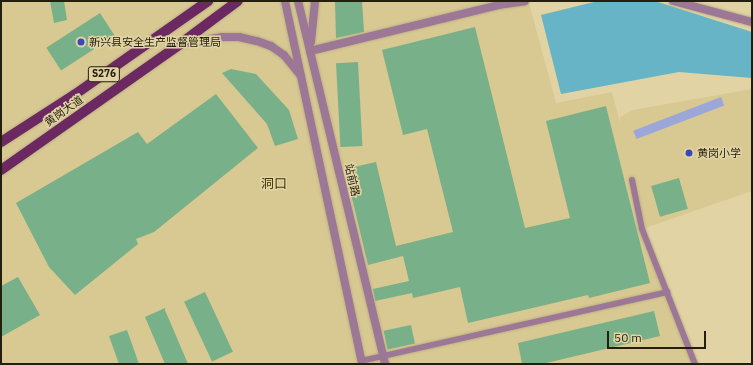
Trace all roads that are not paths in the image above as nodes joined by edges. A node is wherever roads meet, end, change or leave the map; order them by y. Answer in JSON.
{"nodes":[{"id":1,"x":238,"y":1,"type":"edge"},
{"id":2,"x":285,"y":1,"type":"edge"},
{"id":3,"x":298,"y":1,"type":"edge"},
{"id":4,"x":315,"y":1,"type":"edge"},
{"id":5,"x":525,"y":1,"type":"edge"},
{"id":6,"x":673,"y":1,"type":"edge"},
{"id":7,"x":207,"y":2,"type":"edge"},
{"id":8,"x":497,"y":3,"type":"edge"},
{"id":9,"x":752,"y":22,"type":"edge"},
{"id":10,"x":180,"y":44,"type":"junction"},
{"id":11,"x":310,"y":51,"type":"junction"},
{"id":12,"x":303,"y":77,"type":"junction"},
{"id":13,"x":1,"y":142,"type":"edge"},
{"id":14,"x":1,"y":170,"type":"edge"},
{"id":15,"x":632,"y":180,"type":"dead end"},
{"id":16,"x":667,"y":292,"type":"junction"},
{"id":17,"x":384,"y":360,"type":"edge"},
{"id":18,"x":362,"y":362,"type":"edge"},
{"id":19,"x":695,"y":364,"type":"edge"}],
"edges":[{"from":1,"to":10,"type":"main road","name":"黄岗大道","number":"S276"},
{"from":2,"to":12,"type":"street"},
{"from":3,"to":11,"type":"street","name":"站前路"},
{"from":4,"to":11,"type":"street"},
{"from":5,"to":8,"type":"street"},
{"from":6,"to":9,"type":"street"},
{"from":7,"to":13,"type":"main road","name":"黄岗大道","number":"S276"},
{"from":8,"to":11,"type":"street"},
{"from":10,"to":12,"type":"street"},
{"from":10,"to":14,"type":"main road","name":"黄岗大道","number":"S276"},
{"from":11,"to":17,"type":"street","name":"站前路"},
{"from":12,"to":18,"type":"street"},
{"from":15,"to":16,"type":"lane"},
{"from":16,"to":17,"type":"lane"},
{"from":16,"to":19,"type":"lane"},
{"from":17,"to":18,"type":"lane"}]}
